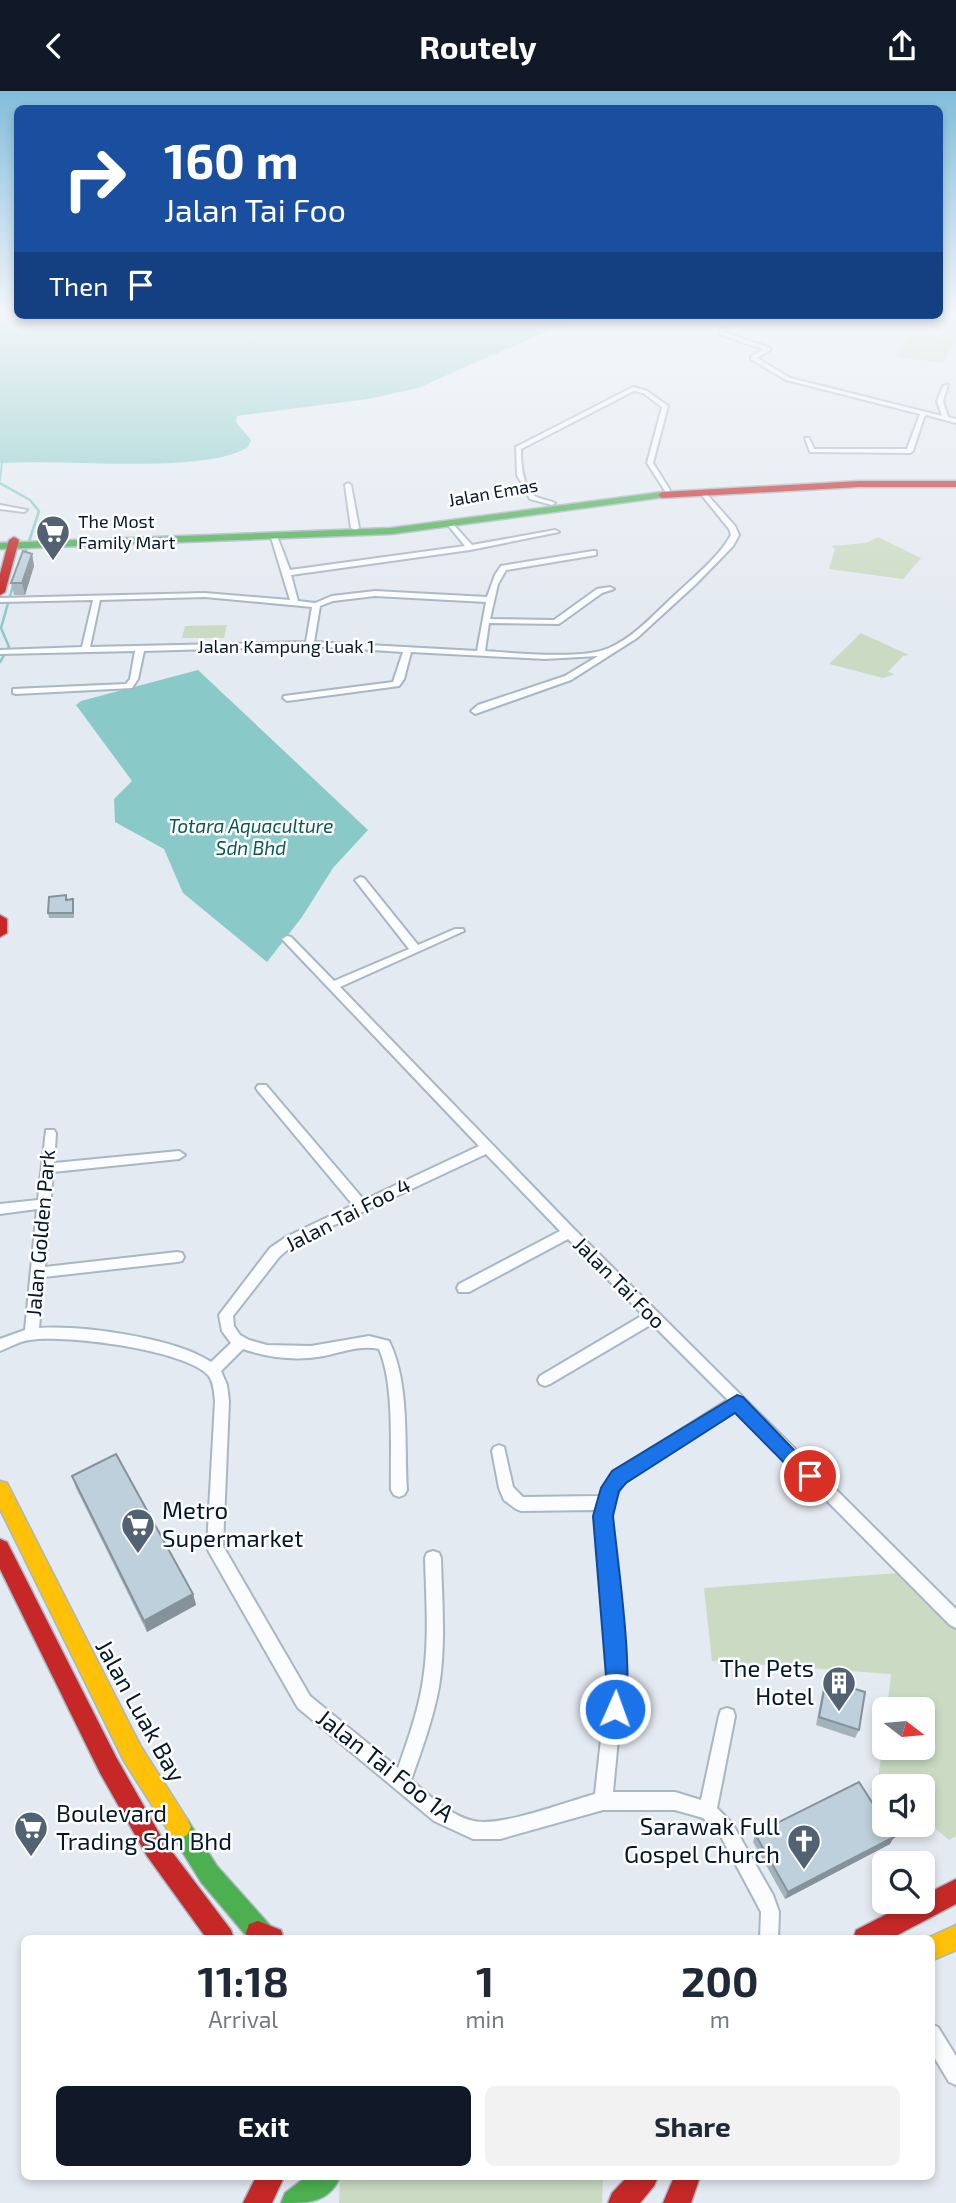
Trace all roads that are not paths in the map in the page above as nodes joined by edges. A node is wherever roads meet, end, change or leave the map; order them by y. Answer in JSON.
{"nodes":[{"id":1,"x":585,"y":414,"type":"edge"},
{"id":2,"x":663,"y":414,"type":"edge"},
{"id":3,"x":925,"y":414,"type":"edge"},
{"id":4,"x":928,"y":414,"type":"edge"},
{"id":5,"x":945,"y":414,"type":"edge"},
{"id":6,"x":943,"y":418,"type":"junction"},
{"id":7,"x":956,"y":421,"type":"edge"},
{"id":8,"x":807,"y":439,"type":"dead end"},
{"id":9,"x":956,"y":481,"type":"edge"},
{"id":10,"x":348,"y":485,"type":"dead end"},
{"id":11,"x":667,"y":489,"type":"junction"},
{"id":12,"x":702,"y":492,"type":"junction"},
{"id":13,"x":527,"y":503,"type":"junction"},
{"id":14,"x":0,"y":507,"type":"edge"},
{"id":15,"x":24,"y":510,"type":"dead end"},
{"id":16,"x":452,"y":525,"type":"junction"},
{"id":17,"x":355,"y":528,"type":"junction"},
{"id":18,"x":555,"y":532,"type":"dead end"},
{"id":19,"x":272,"y":536,"type":"junction"},
{"id":20,"x":17,"y":545,"type":"edge"},
{"id":21,"x":470,"y":548,"type":"junction"},
{"id":22,"x":593,"y":553,"type":"dead end"},
{"id":23,"x":287,"y":573,"type":"junction"},
{"id":24,"x":610,"y":589,"type":"dead end"},
{"id":25,"x":7,"y":596,"type":"edge"},
{"id":26,"x":97,"y":598,"type":"junction"},
{"id":27,"x":0,"y":600,"type":"edge"},
{"id":28,"x":491,"y":600,"type":"junction"},
{"id":29,"x":294,"y":602,"type":"junction"},
{"id":30,"x":316,"y":605,"type":"junction"},
{"id":31,"x":488,"y":621,"type":"junction"},
{"id":32,"x":310,"y":644,"type":"junction"},
{"id":33,"x":86,"y":649,"type":"junction"},
{"id":34,"x":140,"y":649,"type":"junction"},
{"id":35,"x":408,"y":649,"type":"junction"},
{"id":36,"x":611,"y":651,"type":"junction"},
{"id":37,"x":0,"y":652,"type":"edge"},
{"id":38,"x":481,"y":652,"type":"junction"},
{"id":39,"x":560,"y":657,"type":"junction"},
{"id":40,"x":568,"y":678,"type":"junction"},
{"id":41,"x":16,"y":691,"type":"dead end"},
{"id":42,"x":287,"y":698,"type":"dead end"},
{"id":43,"x":475,"y":712,"type":"dead end"},
{"id":44,"x":360,"y":880,"type":"dead end"},
{"id":45,"x":0,"y":919,"type":"edge"},
{"id":46,"x":459,"y":931,"type":"dead end"},
{"id":47,"x":0,"y":933,"type":"edge"},
{"id":48,"x":287,"y":939,"type":"dead end"},
{"id":49,"x":415,"y":949,"type":"junction"},
{"id":50,"x":335,"y":985,"type":"junction"},
{"id":51,"x":262,"y":1088,"type":"dead end"},
{"id":52,"x":50,"y":1133,"type":"dead end"},
{"id":53,"x":487,"y":1148,"type":"junction"},
{"id":54,"x":180,"y":1155,"type":"dead end"},
{"id":55,"x":48,"y":1168,"type":"junction"},
{"id":56,"x":43,"y":1204,"type":"junction"},
{"id":57,"x":361,"y":1206,"type":"junction"},
{"id":58,"x":0,"y":1209,"type":"edge"},
{"id":59,"x":569,"y":1232,"type":"junction"},
{"id":60,"x":177,"y":1257,"type":"dead end"},
{"id":61,"x":36,"y":1273,"type":"junction"},
{"id":62,"x":464,"y":1288,"type":"dead end"},
{"id":63,"x":652,"y":1317,"type":"junction"},
{"id":64,"x":32,"y":1334,"type":"junction"},
{"id":65,"x":240,"y":1343,"type":"junction"},
{"id":66,"x":1,"y":1344,"type":"edge"},
{"id":67,"x":212,"y":1370,"type":"junction"},
{"id":68,"x":545,"y":1380,"type":"dead end"},
{"id":69,"x":737,"y":1402,"type":"junction"},
{"id":70,"x":499,"y":1451,"type":"dead end"},
{"id":71,"x":0,"y":1489,"type":"edge"},
{"id":72,"x":399,"y":1490,"type":"dead end"},
{"id":73,"x":605,"y":1503,"type":"junction"},
{"id":74,"x":0,"y":1548,"type":"edge"},
{"id":75,"x":433,"y":1558,"type":"dead end"},
{"id":76,"x":956,"y":1620,"type":"edge"},
{"id":77,"x":304,"y":1702,"type":"joint"},
{"id":78,"x":727,"y":1717,"type":"dead end"},
{"id":79,"x":401,"y":1783,"type":"junction"},
{"id":80,"x":603,"y":1801,"type":"junction"},
{"id":81,"x":708,"y":1811,"type":"junction"},
{"id":82,"x":956,"y":1891,"type":"edge"},
{"id":83,"x":769,"y":1931,"type":"edge"},
{"id":84,"x":219,"y":1935,"type":"edge"},
{"id":85,"x":263,"y":1935,"type":"edge"},
{"id":86,"x":873,"y":1935,"type":"edge"},
{"id":87,"x":956,"y":1937,"type":"edge"},
{"id":88,"x":935,"y":1947,"type":"edge"},
{"id":89,"x":935,"y":2041,"type":"edge"},
{"id":90,"x":956,"y":2075,"type":"edge"},
{"id":91,"x":269,"y":2180,"type":"edge"},
{"id":92,"x":323,"y":2180,"type":"edge"},
{"id":93,"x":327,"y":2180,"type":"edge"},
{"id":94,"x":622,"y":2180,"type":"edge"},
{"id":95,"x":642,"y":2180,"type":"edge"},
{"id":96,"x":686,"y":2180,"type":"edge"},
{"id":97,"x":257,"y":2203,"type":"edge"},
{"id":98,"x":295,"y":2203,"type":"edge"},
{"id":99,"x":325,"y":2203,"type":"edge"},
{"id":100,"x":622,"y":2203,"type":"edge"},
{"id":101,"x":677,"y":2203,"type":"edge"}],
"edges":[{"from":1,"to":13,"type":"street"},
{"from":2,"to":11,"type":"street"},
{"from":3,"to":8,"type":"street"},
{"from":4,"to":6,"type":"street"},
{"from":5,"to":6,"type":"street"},
{"from":6,"to":7,"type":"street"},
{"from":9,"to":11,"type":"main road","name":"Jalan Emas"},
{"from":9,"to":12,"type":"main road","name":"Jalan Emas"},
{"from":10,"to":17,"type":"street"},
{"from":11,"to":13,"type":"main road","name":"Jalan Emas"},
{"from":12,"to":16,"type":"main road","name":"Jalan Emas"},
{"from":12,"to":36,"type":"street"},
{"from":13,"to":17,"type":"main road","name":"Jalan Emas"},
{"from":14,"to":15,"type":"street"},
{"from":16,"to":19,"type":"main road","name":"Jalan Emas"},
{"from":16,"to":21,"type":"street"},
{"from":17,"to":20,"type":"main road","name":"Jalan Emas"},
{"from":18,"to":21,"type":"street"},
{"from":19,"to":20,"type":"main road","name":"Jalan Emas"},
{"from":19,"to":23,"type":"street"},
{"from":20,"to":25,"type":"main road"},
{"from":21,"to":23,"type":"street"},
{"from":22,"to":28,"type":"street"},
{"from":23,"to":29,"type":"street"},
{"from":24,"to":31,"type":"street"},
{"from":25,"to":26,"type":"street"},
{"from":25,"to":27,"type":"street"},
{"from":26,"to":29,"type":"street"},
{"from":26,"to":33,"type":"street"},
{"from":28,"to":30,"type":"street"},
{"from":28,"to":31,"type":"street"},
{"from":29,"to":30,"type":"street"},
{"from":30,"to":32,"type":"street"},
{"from":31,"to":38,"type":"street"},
{"from":32,"to":34,"type":"street","name":"Jalan Kampung Luak 1"},
{"from":32,"to":35,"type":"street","name":"Jalan Kampung Luak 1"},
{"from":33,"to":34,"type":"street","name":"Jalan Kampung Luak 1"},
{"from":33,"to":37,"type":"street","name":"Jalan Kampung Luak 1"},
{"from":34,"to":41,"type":"street"},
{"from":35,"to":38,"type":"street","name":"Jalan Kampung Luak 1"},
{"from":35,"to":42,"type":"street"},
{"from":36,"to":39,"type":"street","name":"Jalan Kampung Luak 1"},
{"from":36,"to":40,"type":"street"},
{"from":38,"to":39,"type":"street","name":"Jalan Kampung Luak 1"},
{"from":39,"to":40,"type":"street"},
{"from":40,"to":43,"type":"street"},
{"from":44,"to":49,"type":"street"},
{"from":45,"to":47,"type":"main road"},
{"from":46,"to":49,"type":"street"},
{"from":48,"to":50,"type":"street","name":"Jalan Tai Foo"},
{"from":49,"to":50,"type":"street"},
{"from":50,"to":53,"type":"street","name":"Jalan Tai Foo"},
{"from":51,"to":57,"type":"street"},
{"from":52,"to":55,"type":"street","name":"Jalan Golden Park"},
{"from":53,"to":57,"type":"street","name":"Jalan Tai Foo 4"},
{"from":53,"to":59,"type":"street","name":"Jalan Tai Foo"},
{"from":54,"to":55,"type":"street"},
{"from":55,"to":56,"type":"street","name":"Jalan Golden Park"},
{"from":56,"to":58,"type":"street"},
{"from":56,"to":61,"type":"street","name":"Jalan Golden Park"},
{"from":57,"to":65,"type":"street","name":"Jalan Tai Foo 4"},
{"from":59,"to":62,"type":"street"},
{"from":59,"to":63,"type":"street","name":"Jalan Tai Foo"},
{"from":60,"to":61,"type":"street"},
{"from":61,"to":64,"type":"street","name":"Jalan Golden Park"},
{"from":63,"to":68,"type":"street"},
{"from":63,"to":69,"type":"street","name":"Jalan Tai Foo"},
{"from":64,"to":66,"type":"street"},
{"from":64,"to":67,"type":"street"},
{"from":65,"to":67,"type":"street"},
{"from":65,"to":72,"type":"street"},
{"from":67,"to":77,"type":"street"},
{"from":69,"to":73,"type":"street"},
{"from":69,"to":76,"type":"street","name":"Jalan Tai Foo"},
{"from":70,"to":73,"type":"street"},
{"from":71,"to":85,"type":"main road","name":"Jalan Luak Bay"},
{"from":73,"to":80,"type":"street"},
{"from":74,"to":84,"type":"main road"},
{"from":75,"to":79,"type":"street"},
{"from":77,"to":79,"type":"street","name":"Jalan Tai Foo 1A"},
{"from":78,"to":81,"type":"street"},
{"from":79,"to":80,"type":"street","name":"Jalan Tai Foo 1A"},
{"from":80,"to":81,"type":"street","name":"Jalan Tai Foo 1A"},
{"from":81,"to":83,"type":"street"},
{"from":82,"to":86,"type":"main road"},
{"from":87,"to":88,"type":"main road"},
{"from":89,"to":90,"type":"street"},
{"from":91,"to":97,"type":"main road"},
{"from":92,"to":98,"type":"main road"},
{"from":93,"to":99,"type":"main road"},
{"from":94,"to":100,"type":"main road"},
{"from":95,"to":100,"type":"main road"},
{"from":96,"to":101,"type":"main road"}]}
